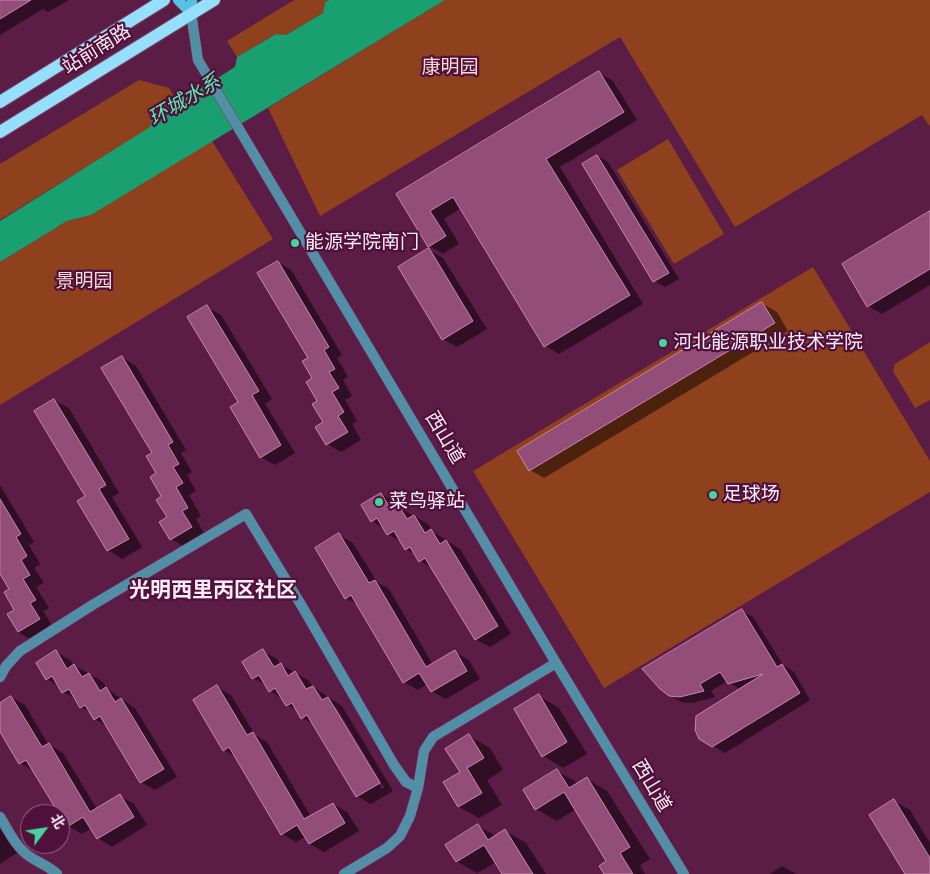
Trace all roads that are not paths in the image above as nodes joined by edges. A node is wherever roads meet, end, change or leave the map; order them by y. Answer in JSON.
{"nodes":[{"id":1,"x":164,"y":0,"type":"edge"},
{"id":2,"x":178,"y":0,"type":"edge"},
{"id":3,"x":192,"y":0,"type":"edge"},
{"id":4,"x":214,"y":0,"type":"edge"},
{"id":5,"x":190,"y":13,"type":"junction"},
{"id":6,"x":0,"y":102,"type":"edge"},
{"id":7,"x":0,"y":132,"type":"edge"},
{"id":8,"x":556,"y":663,"type":"junction"},
{"id":9,"x":0,"y":677,"type":"edge"},
{"id":10,"x":418,"y":788,"type":"junction"},
{"id":11,"x":0,"y":817,"type":"edge"},
{"id":12,"x":57,"y":874,"type":"edge"},
{"id":13,"x":344,"y":874,"type":"edge"},
{"id":14,"x":684,"y":874,"type":"edge"}],
"edges":[{"from":1,"to":6,"type":"main road","name":"站前南路"},
{"from":2,"to":5,"type":"main road"},
{"from":3,"to":5,"type":"main road","name":"西山道"},
{"from":4,"to":5,"type":"main road","name":"站前南路"},
{"from":5,"to":7,"type":"main road","name":"站前南路"},
{"from":5,"to":8,"type":"street","name":"西山道"},
{"from":8,"to":10,"type":"street"},
{"from":8,"to":14,"type":"street","name":"西山道"},
{"from":9,"to":10,"type":"street"},
{"from":10,"to":13,"type":"street"},
{"from":11,"to":12,"type":"street"}]}
